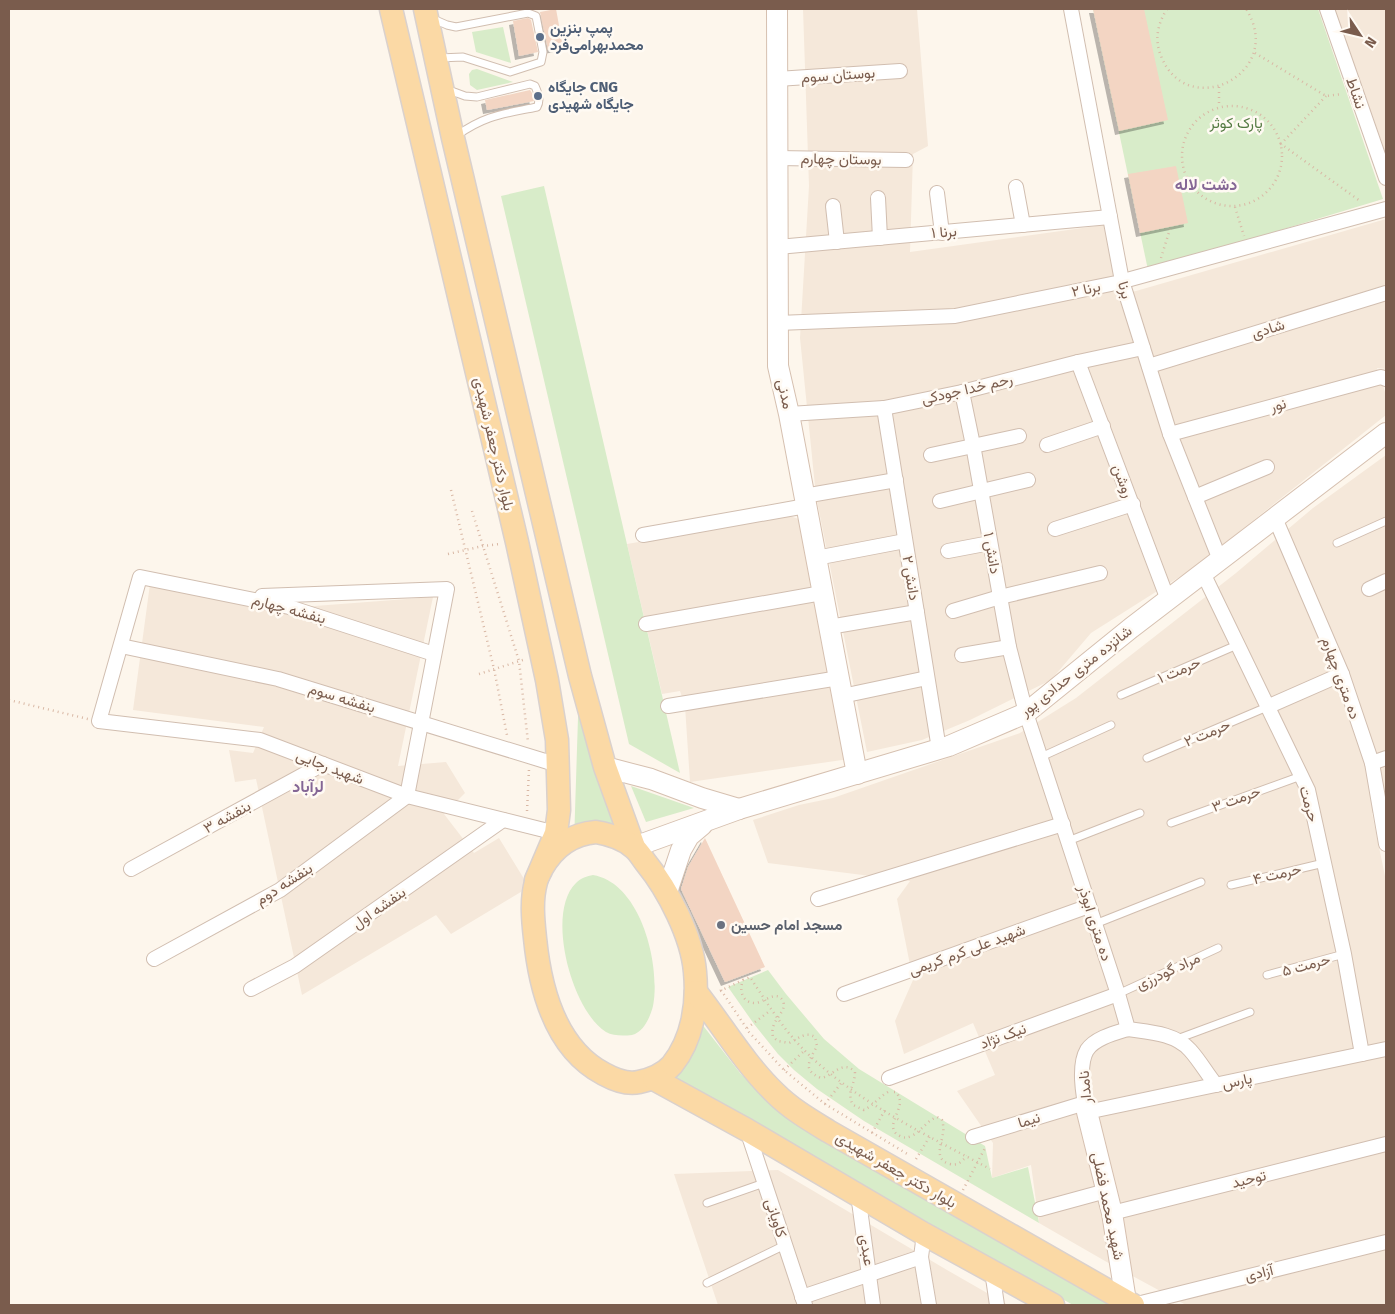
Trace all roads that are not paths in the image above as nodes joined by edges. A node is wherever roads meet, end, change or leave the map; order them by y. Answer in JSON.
{"nodes":[{"id":1,"x":391,"y":9,"type":"edge"},
{"id":2,"x":777,"y":9,"type":"edge"},
{"id":3,"x":1071,"y":9,"type":"edge"},
{"id":4,"x":1327,"y":9,"type":"edge"},
{"id":5,"x":426,"y":13,"type":"edge"},
{"id":6,"x":436,"y":58,"type":"junction"},
{"id":7,"x":900,"y":71,"type":"dead end"},
{"id":8,"x":777,"y":79,"type":"junction"},
{"id":9,"x":442,"y":88,"type":"junction"},
{"id":10,"x":453,"y":138,"type":"junction"},
{"id":11,"x":777,"y":158,"type":"junction"},
{"id":12,"x":906,"y":160,"type":"dead end"},
{"id":13,"x":1386,"y":178,"type":"edge"},
{"id":14,"x":1016,"y":187,"type":"dead end"},
{"id":15,"x":937,"y":193,"type":"dead end"},
{"id":16,"x":878,"y":198,"type":"dead end"},
{"id":17,"x":833,"y":206,"type":"dead end"},
{"id":18,"x":1380,"y":210,"type":"edge"},
{"id":19,"x":1110,"y":217,"type":"junction"},
{"id":20,"x":1023,"y":225,"type":"junction"},
{"id":21,"x":942,"y":232,"type":"junction"},
{"id":22,"x":880,"y":238,"type":"junction"},
{"id":23,"x":837,"y":242,"type":"junction"},
{"id":24,"x":778,"y":247,"type":"junction"},
{"id":25,"x":1122,"y":281,"type":"junction"},
{"id":26,"x":1386,"y":293,"type":"edge"},
{"id":27,"x":778,"y":323,"type":"junction"},
{"id":28,"x":1143,"y":348,"type":"junction"},
{"id":29,"x":1078,"y":362,"type":"junction"},
{"id":30,"x":1149,"y":366,"type":"junction"},
{"id":31,"x":1386,"y":379,"type":"edge"},
{"id":32,"x":962,"y":392,"type":"junction"},
{"id":33,"x":884,"y":408,"type":"junction"},
{"id":34,"x":790,"y":414,"type":"junction"},
{"id":35,"x":1103,"y":426,"type":"junction"},
{"id":36,"x":1386,"y":433,"type":"edge"},
{"id":37,"x":1170,"y":434,"type":"junction"},
{"id":38,"x":1019,"y":436,"type":"dead end"},
{"id":39,"x":973,"y":445,"type":"junction"},
{"id":40,"x":1048,"y":445,"type":"dead end"},
{"id":41,"x":931,"y":455,"type":"dead end"},
{"id":42,"x":1267,"y":467,"type":"dead end"},
{"id":43,"x":896,"y":480,"type":"junction"},
{"id":44,"x":1028,"y":480,"type":"dead end"},
{"id":45,"x":981,"y":490,"type":"junction"},
{"id":46,"x":1195,"y":497,"type":"junction"},
{"id":47,"x":805,"y":501,"type":"junction"},
{"id":48,"x":940,"y":501,"type":"dead end"},
{"id":49,"x":1133,"y":504,"type":"junction"},
{"id":50,"x":1275,"y":518,"type":"junction"},
{"id":51,"x":1386,"y":521,"type":"edge"},
{"id":52,"x":1055,"y":529,"type":"dead end"},
{"id":53,"x":642,"y":535,"type":"dead end"},
{"id":54,"x":905,"y":541,"type":"junction"},
{"id":55,"x":990,"y":543,"type":"junction"},
{"id":56,"x":1337,"y":543,"type":"dead end"},
{"id":57,"x":948,"y":551,"type":"dead end"},
{"id":58,"x":816,"y":558,"type":"junction"},
{"id":59,"x":1220,"y":560,"type":"junction"},
{"id":60,"x":1100,"y":573,"type":"dead end"},
{"id":61,"x":1203,"y":573,"type":"junction"},
{"id":62,"x":1386,"y":581,"type":"edge"},
{"id":63,"x":1369,"y":589,"type":"dead end"},
{"id":64,"x":822,"y":593,"type":"junction"},
{"id":65,"x":237,"y":597,"type":"junction"},
{"id":66,"x":1000,"y":597,"type":"junction"},
{"id":67,"x":1168,"y":600,"type":"junction"},
{"id":68,"x":953,"y":611,"type":"dead end"},
{"id":69,"x":917,"y":612,"type":"junction"},
{"id":70,"x":646,"y":624,"type":"dead end"},
{"id":71,"x":829,"y":627,"type":"junction"},
{"id":72,"x":1238,"y":645,"type":"junction"},
{"id":73,"x":121,"y":646,"type":"junction"},
{"id":74,"x":1009,"y":647,"type":"junction"},
{"id":75,"x":434,"y":654,"type":"junction"},
{"id":76,"x":962,"y":654,"type":"dead end"},
{"id":77,"x":1342,"y":674,"type":"junction"},
{"id":78,"x":927,"y":678,"type":"junction"},
{"id":79,"x":840,"y":687,"type":"junction"},
{"id":80,"x":1121,"y":694,"type":"dead end"},
{"id":81,"x":668,"y":706,"type":"dead end"},
{"id":82,"x":1268,"y":707,"type":"junction"},
{"id":83,"x":1026,"y":713,"type":"junction"},
{"id":84,"x":420,"y":722,"type":"junction"},
{"id":85,"x":1110,"y":725,"type":"dead end"},
{"id":86,"x":939,"y":749,"type":"junction"},
{"id":87,"x":1041,"y":757,"type":"junction"},
{"id":88,"x":1147,"y":758,"type":"dead end"},
{"id":89,"x":1386,"y":758,"type":"edge"},
{"id":90,"x":1372,"y":763,"type":"junction"},
{"id":91,"x":323,"y":764,"type":"junction"},
{"id":92,"x":558,"y":764,"type":"junction"},
{"id":93,"x":605,"y":767,"type":"junction"},
{"id":94,"x":857,"y":774,"type":"junction"},
{"id":95,"x":1301,"y":776,"type":"junction"},
{"id":96,"x":407,"y":796,"type":"junction"},
{"id":97,"x":739,"y":809,"type":"junction"},
{"id":98,"x":1140,"y":813,"type":"dead end"},
{"id":99,"x":503,"y":820,"type":"junction"},
{"id":100,"x":708,"y":820,"type":"junction"},
{"id":101,"x":1171,"y":823,"type":"dead end"},
{"id":102,"x":1063,"y":824,"type":"junction"},
{"id":103,"x":556,"y":833,"type":"junction"},
{"id":104,"x":1068,"y":841,"type":"junction"},
{"id":105,"x":1386,"y":844,"type":"edge"},
{"id":106,"x":634,"y":848,"type":"junction"},
{"id":107,"x":1324,"y":863,"type":"junction"},
{"id":108,"x":131,"y":869,"type":"dead end"},
{"id":109,"x":536,"y":880,"type":"junction"},
{"id":110,"x":1201,"y":882,"type":"dead end"},
{"id":111,"x":1231,"y":885,"type":"dead end"},
{"id":112,"x":667,"y":892,"type":"junction"},
{"id":113,"x":818,"y":899,"type":"dead end"},
{"id":114,"x":1089,"y":906,"type":"junction"},
{"id":115,"x":1095,"y":924,"type":"junction"},
{"id":116,"x":1218,"y":948,"type":"dead end"},
{"id":117,"x":1344,"y":954,"type":"junction"},
{"id":118,"x":154,"y":959,"type":"dead end"},
{"id":119,"x":1267,"y":975,"type":"dead end"},
{"id":120,"x":251,"y":989,"type":"dead end"},
{"id":121,"x":706,"y":994,"type":"junction"},
{"id":122,"x":844,"y":994,"type":"dead end"},
{"id":123,"x":1118,"y":994,"type":"junction"},
{"id":124,"x":1250,"y":1012,"type":"dead end"},
{"id":125,"x":1128,"y":1028,"type":"junction"},
{"id":126,"x":1177,"y":1040,"type":"junction"},
{"id":127,"x":1386,"y":1049,"type":"edge"},
{"id":128,"x":1362,"y":1054,"type":"junction"},
{"id":129,"x":889,"y":1078,"type":"dead end"},
{"id":130,"x":654,"y":1079,"type":"junction"},
{"id":131,"x":1216,"y":1085,"type":"junction"},
{"id":132,"x":1086,"y":1107,"type":"junction"},
{"id":133,"x":748,"y":1130,"type":"junction"},
{"id":134,"x":973,"y":1137,"type":"dead end"},
{"id":135,"x":1386,"y":1144,"type":"edge"},
{"id":136,"x":764,"y":1182,"type":"junction"},
{"id":137,"x":1106,"y":1191,"type":"junction"},
{"id":138,"x":858,"y":1194,"type":"junction"},
{"id":139,"x":707,"y":1203,"type":"dead end"},
{"id":140,"x":1040,"y":1209,"type":"dead end"},
{"id":141,"x":1112,"y":1214,"type":"junction"},
{"id":142,"x":924,"y":1234,"type":"junction"},
{"id":143,"x":1386,"y":1242,"type":"edge"},
{"id":144,"x":785,"y":1245,"type":"junction"},
{"id":145,"x":921,"y":1257,"type":"junction"},
{"id":146,"x":992,"y":1271,"type":"junction"},
{"id":147,"x":870,"y":1274,"type":"junction"},
{"id":148,"x":707,"y":1283,"type":"dead end"},
{"id":149,"x":803,"y":1301,"type":"edge"},
{"id":150,"x":1131,"y":1304,"type":"edge"},
{"id":151,"x":873,"y":1305,"type":"edge"},
{"id":152,"x":929,"y":1305,"type":"edge"},
{"id":153,"x":998,"y":1305,"type":"edge"},
{"id":154,"x":1053,"y":1305,"type":"edge"}],
"edges":[{"from":1,"to":92,"type":"main road","name":"بلوار دکتر جعفر شهیدی"},
{"from":2,"to":8,"type":"street","name":"مدنی"},
{"from":3,"to":19,"type":"street","name":"برنا"},
{"from":4,"to":13,"type":"street","name":"نشاط"},
{"from":5,"to":6,"type":"main road","name":"بلوار دکتر جعفر شهیدی"},
{"from":5,"to":6,"type":"lane"},
{"from":6,"to":9,"type":"main road","name":"بلوار دکتر جعفر شهیدی"},
{"from":7,"to":8,"type":"street","name":"بوستان سوم"},
{"from":8,"to":11,"type":"street","name":"مدنی"},
{"from":9,"to":10,"type":"main road","name":"بلوار دکتر جعفر شهیدی"},
{"from":9,"to":10,"type":"lane"},
{"from":10,"to":93,"type":"main road","name":"بلوار دکتر جعفر شهیدی"},
{"from":11,"to":12,"type":"street","name":"بوستان چهارم"},
{"from":11,"to":24,"type":"street","name":"مدنی"},
{"from":14,"to":20,"type":"street"},
{"from":15,"to":21,"type":"street"},
{"from":16,"to":22,"type":"street"},
{"from":17,"to":23,"type":"street"},
{"from":18,"to":25,"type":"street","name":"برنا ۲"},
{"from":19,"to":20,"type":"street","name":"برنا ۱"},
{"from":19,"to":25,"type":"street","name":"برنا"},
{"from":20,"to":21,"type":"street","name":"برنا ۱"},
{"from":21,"to":22,"type":"street","name":"برنا ۱"},
{"from":22,"to":23,"type":"street","name":"برنا ۱"},
{"from":23,"to":24,"type":"street","name":"برنا ۱"},
{"from":24,"to":27,"type":"street","name":"مدنی"},
{"from":25,"to":27,"type":"street","name":"برنا ۲"},
{"from":25,"to":28,"type":"street","name":"برنا"},
{"from":26,"to":30,"type":"street","name":"شادی"},
{"from":27,"to":34,"type":"street","name":"مدنی"},
{"from":28,"to":29,"type":"street","name":"رحم خدا جودکی"},
{"from":28,"to":30,"type":"street","name":"برنا"},
{"from":29,"to":32,"type":"street","name":"رحم خدا جودکی"},
{"from":29,"to":35,"type":"street","name":"روشن"},
{"from":30,"to":37,"type":"street","name":"برنا"},
{"from":31,"to":37,"type":"street","name":"نور"},
{"from":32,"to":33,"type":"street","name":"رحم خدا جودکی"},
{"from":32,"to":39,"type":"street","name":"دانش ۱"},
{"from":33,"to":34,"type":"street","name":"رحم خدا جودکی"},
{"from":33,"to":43,"type":"street","name":"دانش ۲"},
{"from":34,"to":47,"type":"street","name":"مدنی"},
{"from":35,"to":40,"type":"street"},
{"from":35,"to":49,"type":"street","name":"روشن"},
{"from":36,"to":50,"type":"street","name":"شانزده متری حدادی پور"},
{"from":37,"to":46,"type":"street","name":"برنا"},
{"from":38,"to":39,"type":"street"},
{"from":39,"to":41,"type":"street"},
{"from":39,"to":45,"type":"street","name":"دانش ۱"},
{"from":42,"to":46,"type":"street"},
{"from":43,"to":47,"type":"street"},
{"from":43,"to":54,"type":"street","name":"دانش ۲"},
{"from":44,"to":45,"type":"street"},
{"from":45,"to":48,"type":"street"},
{"from":45,"to":55,"type":"street","name":"دانش ۱"},
{"from":46,"to":59,"type":"street","name":"برنا"},
{"from":47,"to":53,"type":"street"},
{"from":47,"to":58,"type":"street","name":"مدنی"},
{"from":49,"to":52,"type":"street"},
{"from":49,"to":67,"type":"street","name":"روشن"},
{"from":50,"to":59,"type":"street","name":"شانزده متری حدادی پور"},
{"from":50,"to":77,"type":"street","name":"ده متری چهارم"},
{"from":51,"to":56,"type":"lane"},
{"from":54,"to":58,"type":"street"},
{"from":54,"to":69,"type":"street","name":"دانش ۲"},
{"from":55,"to":57,"type":"street"},
{"from":55,"to":66,"type":"street","name":"دانش ۱"},
{"from":58,"to":64,"type":"street","name":"مدنی"},
{"from":59,"to":61,"type":"street","name":"شانزده متری حدادی پور"},
{"from":60,"to":66,"type":"street"},
{"from":61,"to":67,"type":"street","name":"شانزده متری حدادی پور"},
{"from":61,"to":72,"type":"street","name":"حرمت"},
{"from":62,"to":63,"type":"street"},
{"from":64,"to":70,"type":"street"},
{"from":64,"to":71,"type":"street","name":"مدنی"},
{"from":65,"to":73,"type":"street","name":"بنفشه چهارم"},
{"from":65,"to":75,"type":"street","name":"بنفشه چهارم"},
{"from":65,"to":75,"type":"street"},
{"from":66,"to":68,"type":"street"},
{"from":66,"to":74,"type":"street","name":"دانش ۱"},
{"from":67,"to":83,"type":"street","name":"شانزده متری حدادی پور"},
{"from":69,"to":71,"type":"street"},
{"from":69,"to":78,"type":"street","name":"دانش ۲"},
{"from":71,"to":79,"type":"street","name":"مدنی"},
{"from":72,"to":80,"type":"lane","name":"حرمت ۱"},
{"from":72,"to":82,"type":"street","name":"حرمت"},
{"from":73,"to":84,"type":"street","name":"بنفشه سوم"},
{"from":73,"to":91,"type":"street","name":"شهید رجایی"},
{"from":74,"to":76,"type":"street"},
{"from":74,"to":83,"type":"street","name":"دانش ۱"},
{"from":75,"to":84,"type":"street"},
{"from":77,"to":82,"type":"street"},
{"from":77,"to":90,"type":"street","name":"ده متری چهارم"},
{"from":78,"to":79,"type":"street"},
{"from":78,"to":86,"type":"street","name":"دانش ۲"},
{"from":79,"to":81,"type":"street"},
{"from":79,"to":94,"type":"street","name":"مدنی"},
{"from":82,"to":88,"type":"lane","name":"حرمت ۲"},
{"from":82,"to":95,"type":"street","name":"حرمت"},
{"from":83,"to":86,"type":"street","name":"شانزده متری حدادی پور"},
{"from":83,"to":87,"type":"street","name":"ده متری ابوذر"},
{"from":84,"to":92,"type":"street","name":"بنفشه سوم"},
{"from":84,"to":96,"type":"street"},
{"from":85,"to":87,"type":"lane"},
{"from":86,"to":94,"type":"street","name":"شانزده متری حدادی پور"},
{"from":87,"to":102,"type":"street","name":"ده متری ابوذر"},
{"from":89,"to":90,"type":"street"},
{"from":90,"to":105,"type":"street","name":"ده متری چهارم"},
{"from":91,"to":96,"type":"street","name":"شهید رجایی"},
{"from":91,"to":108,"type":"street","name":"بنفشه ۳"},
{"from":92,"to":103,"type":"main road","name":"بلوار دکتر جعفر شهیدی"},
{"from":93,"to":97,"type":"street"},
{"from":93,"to":106,"type":"main road","name":"بلوار دکتر جعفر شهیدی"},
{"from":94,"to":97,"type":"street","name":"شانزده متری حدادی پور"},
{"from":95,"to":101,"type":"lane","name":"حرمت ۳"},
{"from":95,"to":107,"type":"street","name":"حرمت"},
{"from":96,"to":99,"type":"street","name":"شهید رجایی"},
{"from":96,"to":118,"type":"street","name":"بنفشه دوم"},
{"from":97,"to":100,"type":"street","name":"شانزده متری حدادی پور"},
{"from":98,"to":104,"type":"lane"},
{"from":99,"to":103,"type":"street","name":"شهید رجایی"},
{"from":99,"to":120,"type":"street","name":"بنفشه اول"},
{"from":100,"to":106,"type":"street","name":"شانزده متری حدادی پور"},
{"from":100,"to":112,"type":"street"},
{"from":102,"to":104,"type":"street","name":"ده متری ابوذر"},
{"from":102,"to":113,"type":"street"},
{"from":103,"to":109,"type":"main road","name":"بلوار دکتر جعفر شهیدی"},
{"from":104,"to":114,"type":"street","name":"ده متری ابوذر"},
{"from":106,"to":109,"type":"main road"},
{"from":106,"to":112,"type":"main road"},
{"from":107,"to":111,"type":"lane","name":"حرمت ۴"},
{"from":107,"to":117,"type":"street","name":"حرمت"},
{"from":109,"to":130,"type":"main road"},
{"from":110,"to":115,"type":"lane"},
{"from":112,"to":121,"type":"main road"},
{"from":114,"to":115,"type":"street","name":"ده متری ابوذر"},
{"from":114,"to":122,"type":"street","name":"شهید علی کرم کریمی"},
{"from":115,"to":123,"type":"street","name":"ده متری ابوذر"},
{"from":116,"to":123,"type":"lane","name":"مراد گودرزی"},
{"from":117,"to":119,"type":"lane","name":"حرمت ۵"},
{"from":117,"to":128,"type":"street","name":"حرمت"},
{"from":121,"to":130,"type":"main road"},
{"from":121,"to":150,"type":"main road","name":"بلوار دکتر جعفر شهیدی"},
{"from":123,"to":125,"type":"street","name":"ده متری ابوذر"},
{"from":123,"to":129,"type":"street","name":"نیک نژاد"},
{"from":124,"to":126,"type":"lane"},
{"from":125,"to":126,"type":"street"},
{"from":125,"to":132,"type":"street","name":"نامدار"},
{"from":126,"to":131,"type":"street"},
{"from":127,"to":128,"type":"street","name":"پارس"},
{"from":128,"to":131,"type":"street","name":"پارس"},
{"from":130,"to":133,"type":"main road"},
{"from":131,"to":132,"type":"street","name":"پارس"},
{"from":132,"to":134,"type":"street","name":"نیما"},
{"from":132,"to":137,"type":"street","name":"شهید محمد فضلی"},
{"from":133,"to":136,"type":"street","name":"کاویانی"},
{"from":133,"to":138,"type":"main road"},
{"from":135,"to":141,"type":"street","name":"توحید"},
{"from":136,"to":139,"type":"lane"},
{"from":136,"to":144,"type":"street","name":"کاویانی"},
{"from":137,"to":140,"type":"street"},
{"from":137,"to":141,"type":"street","name":"شهید محمد فضلی"},
{"from":138,"to":142,"type":"main road"},
{"from":138,"to":147,"type":"street","name":"عبدی"},
{"from":141,"to":150,"type":"street","name":"شهید محمد فضلی"},
{"from":142,"to":145,"type":"street"},
{"from":142,"to":146,"type":"main road"},
{"from":143,"to":150,"type":"street","name":"آزادی"},
{"from":144,"to":148,"type":"lane"},
{"from":144,"to":149,"type":"street","name":"کاویانی"},
{"from":145,"to":147,"type":"street"},
{"from":145,"to":152,"type":"street"},
{"from":146,"to":153,"type":"street"},
{"from":146,"to":154,"type":"main road"},
{"from":147,"to":149,"type":"street"},
{"from":147,"to":151,"type":"street","name":"عبدی"}]}
